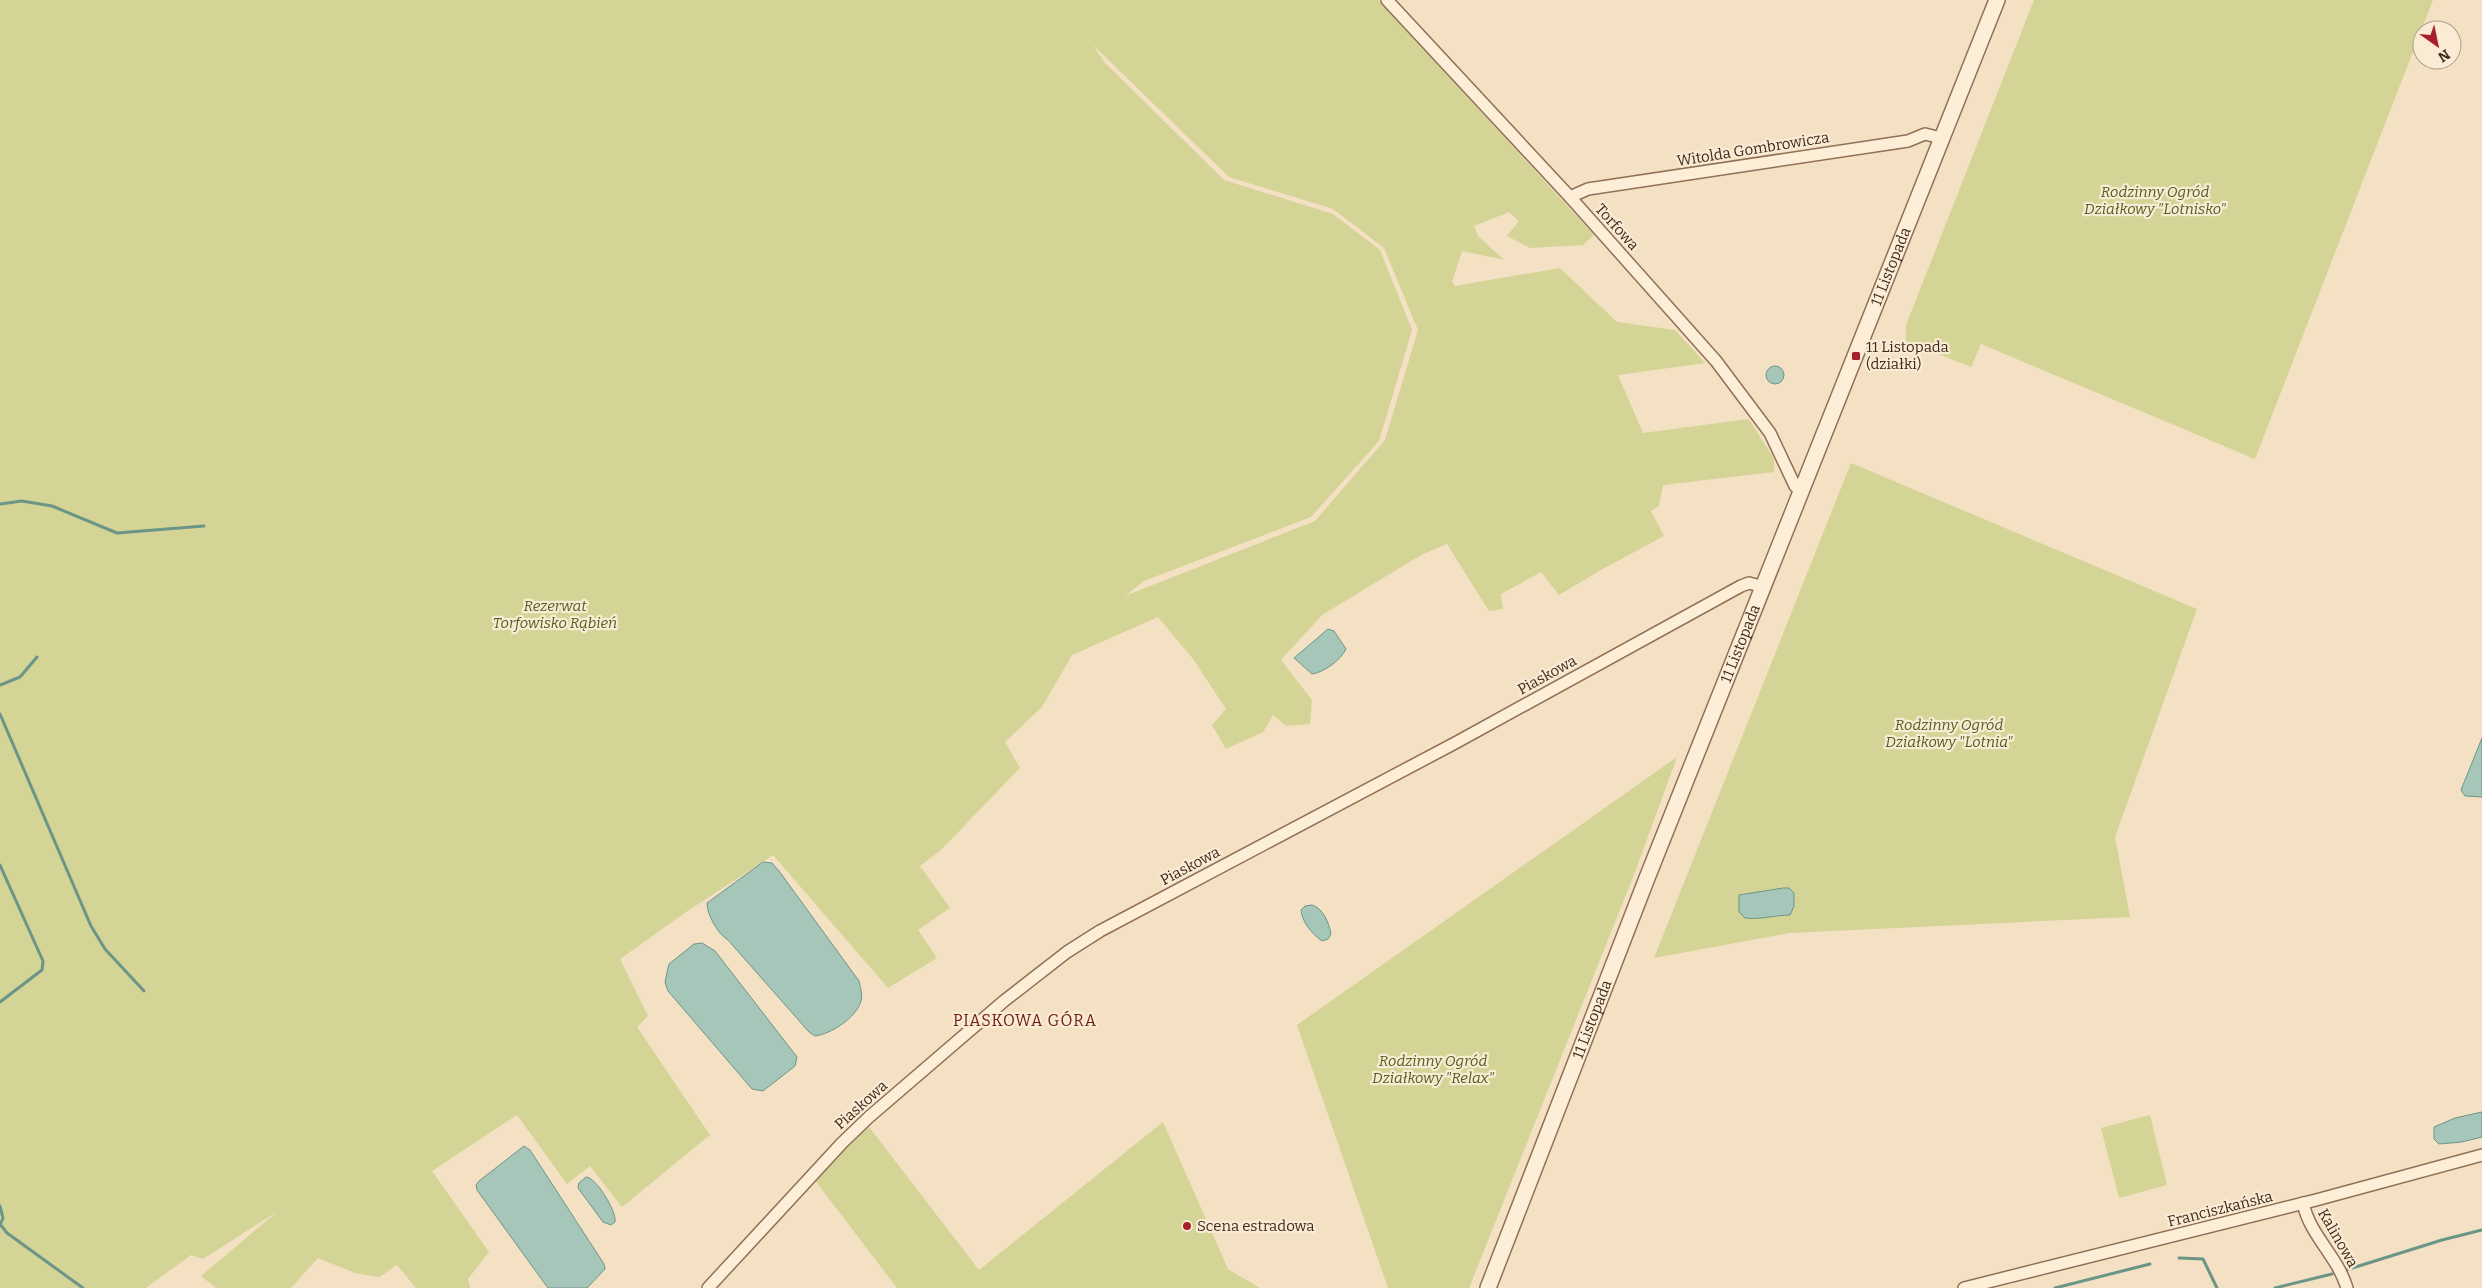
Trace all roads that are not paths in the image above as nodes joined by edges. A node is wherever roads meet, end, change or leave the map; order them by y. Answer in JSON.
{"nodes":[{"id":1,"x":1387,"y":0,"type":"edge"},
{"id":2,"x":1997,"y":0,"type":"edge"},
{"id":3,"x":1941,"y":138,"type":"junction"},
{"id":4,"x":1570,"y":197,"type":"junction"},
{"id":5,"x":1801,"y":492,"type":"junction"},
{"id":6,"x":1764,"y":586,"type":"junction"},
{"id":7,"x":2482,"y":1155,"type":"edge"},
{"id":8,"x":2303,"y":1203,"type":"junction"},
{"id":9,"x":708,"y":1288,"type":"edge"},
{"id":10,"x":1488,"y":1288,"type":"edge"},
{"id":11,"x":1964,"y":1288,"type":"edge"},
{"id":12,"x":2347,"y":1288,"type":"edge"}],
"edges":[{"from":1,"to":4,"type":"street","name":"Torfowa"},
{"from":2,"to":3,"type":"street","name":"11 Listopada"},
{"from":3,"to":4,"type":"street","name":"Witolda Gombrowicza"},
{"from":3,"to":5,"type":"street","name":"11 Listopada"},
{"from":4,"to":5,"type":"street","name":"Torfowa"},
{"from":5,"to":6,"type":"street","name":"11 Listopada"},
{"from":6,"to":9,"type":"street","name":"Piaskowa"},
{"from":6,"to":10,"type":"street","name":"11 Listopada"},
{"from":7,"to":8,"type":"street","name":"Franciszkańska"},
{"from":8,"to":11,"type":"street","name":"Franciszkańska"},
{"from":8,"to":12,"type":"street","name":"Kalinowa"}]}
